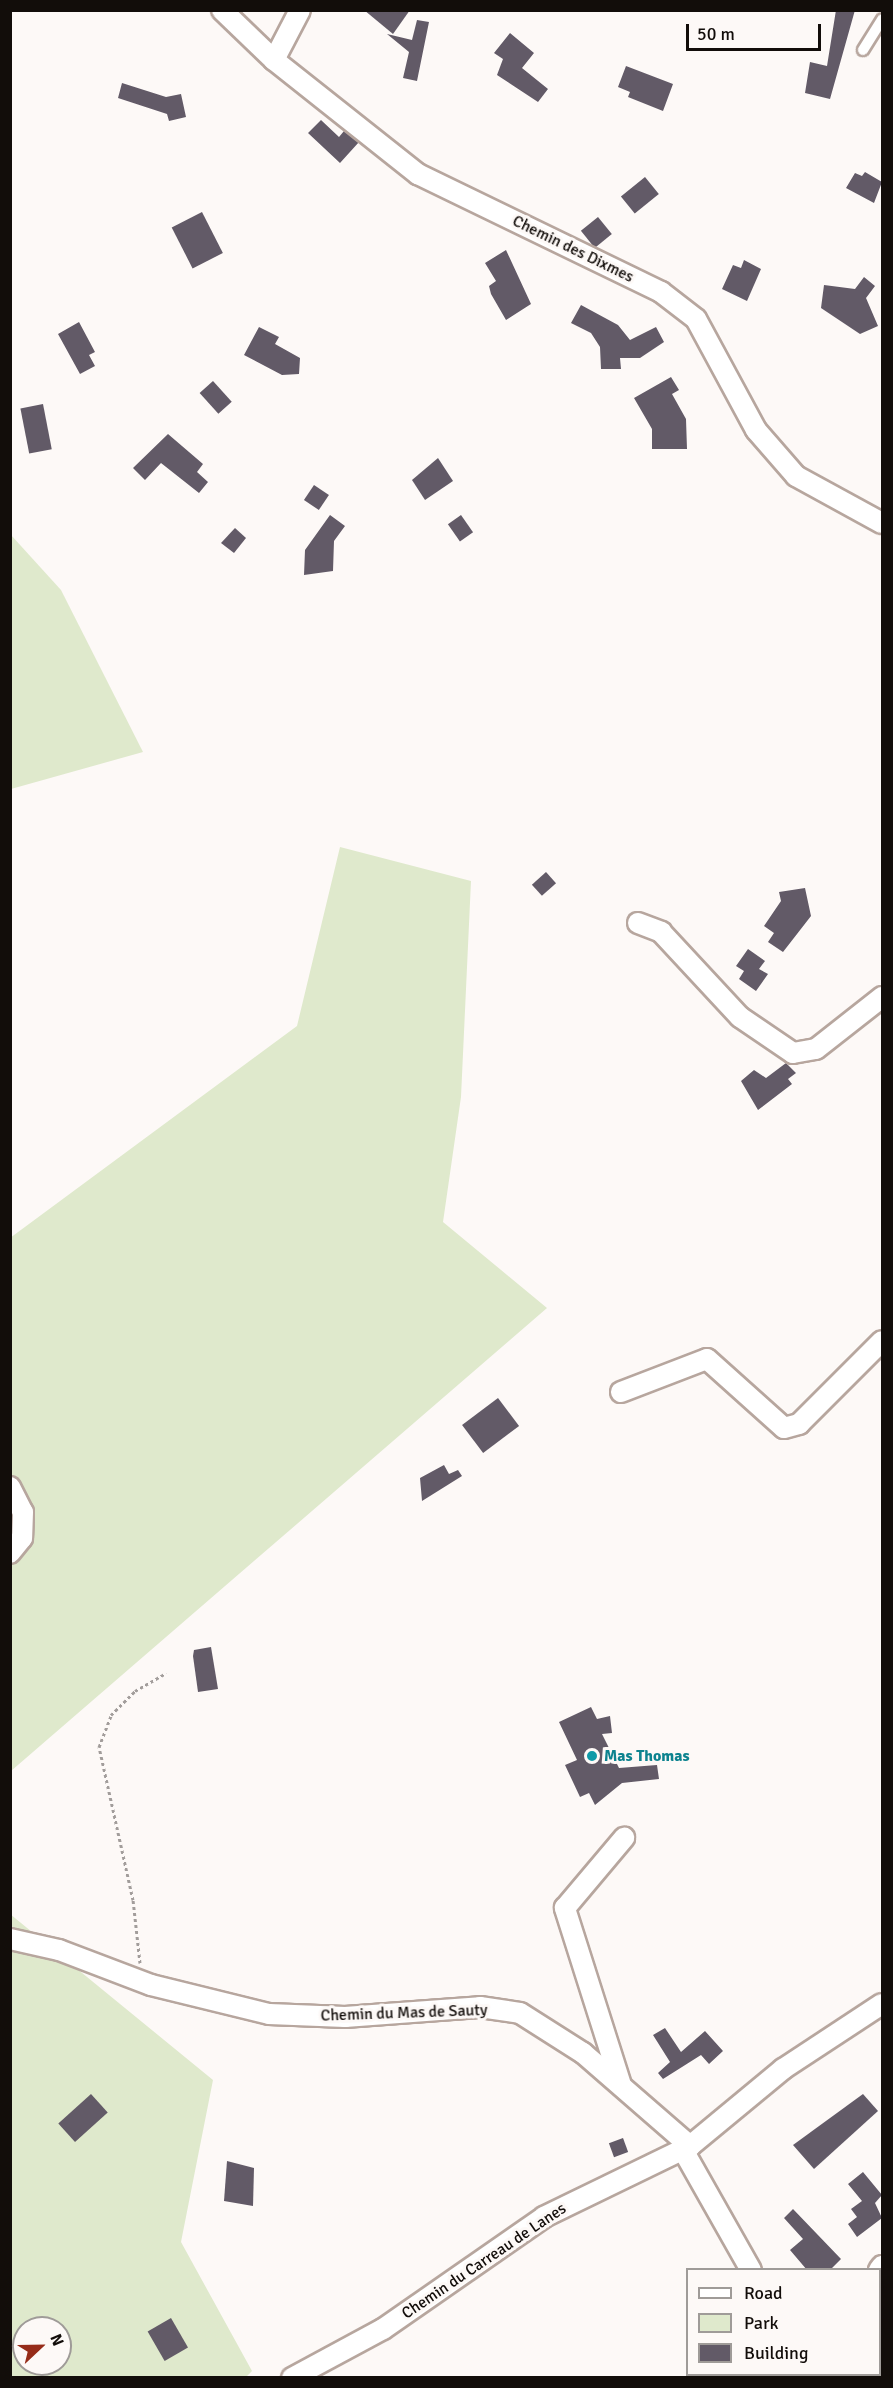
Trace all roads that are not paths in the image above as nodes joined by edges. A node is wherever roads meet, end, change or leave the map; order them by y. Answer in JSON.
{"nodes":[{"id":1,"x":222,"y":10,"type":"edge"},
{"id":2,"x":300,"y":10,"type":"edge"},
{"id":3,"x":882,"y":19,"type":"edge"},
{"id":4,"x":862,"y":50,"type":"dead end"},
{"id":5,"x":274,"y":60,"type":"junction"},
{"id":6,"x":882,"y":523,"type":"edge"},
{"id":7,"x":638,"y":923,"type":"dead end"},
{"id":8,"x":882,"y":997,"type":"edge"},
{"id":9,"x":882,"y":1341,"type":"edge"},
{"id":10,"x":621,"y":1392,"type":"dead end"},
{"id":11,"x":10,"y":1487,"type":"edge"},
{"id":12,"x":10,"y":1553,"type":"edge"},
{"id":13,"x":624,"y":1838,"type":"dead end"},
{"id":14,"x":10,"y":1939,"type":"edge"},
{"id":15,"x":882,"y":2004,"type":"edge"},
{"id":16,"x":621,"y":2085,"type":"junction"},
{"id":17,"x":686,"y":2148,"type":"junction"},
{"id":18,"x":750,"y":2268,"type":"edge"},
{"id":19,"x":292,"y":2378,"type":"edge"}],
"edges":[{"from":1,"to":5,"type":"street","name":"Chemin des Dixmes"},
{"from":2,"to":5,"type":"street"},
{"from":3,"to":4,"type":"lane"},
{"from":5,"to":6,"type":"street","name":"Chemin des Dixmes"},
{"from":7,"to":8,"type":"street"},
{"from":9,"to":10,"type":"street"},
{"from":11,"to":12,"type":"street"},
{"from":13,"to":16,"type":"street"},
{"from":14,"to":16,"type":"street","name":"Chemin du Mas de Sauty"},
{"from":15,"to":17,"type":"street","name":"Chemin du Carreau de Lanes"},
{"from":16,"to":17,"type":"street","name":"Chemin du Mas de Sauty"},
{"from":17,"to":18,"type":"street","name":"Chemin du Mas de Sauty"},
{"from":17,"to":19,"type":"street","name":"Chemin du Carreau de Lanes"}]}
